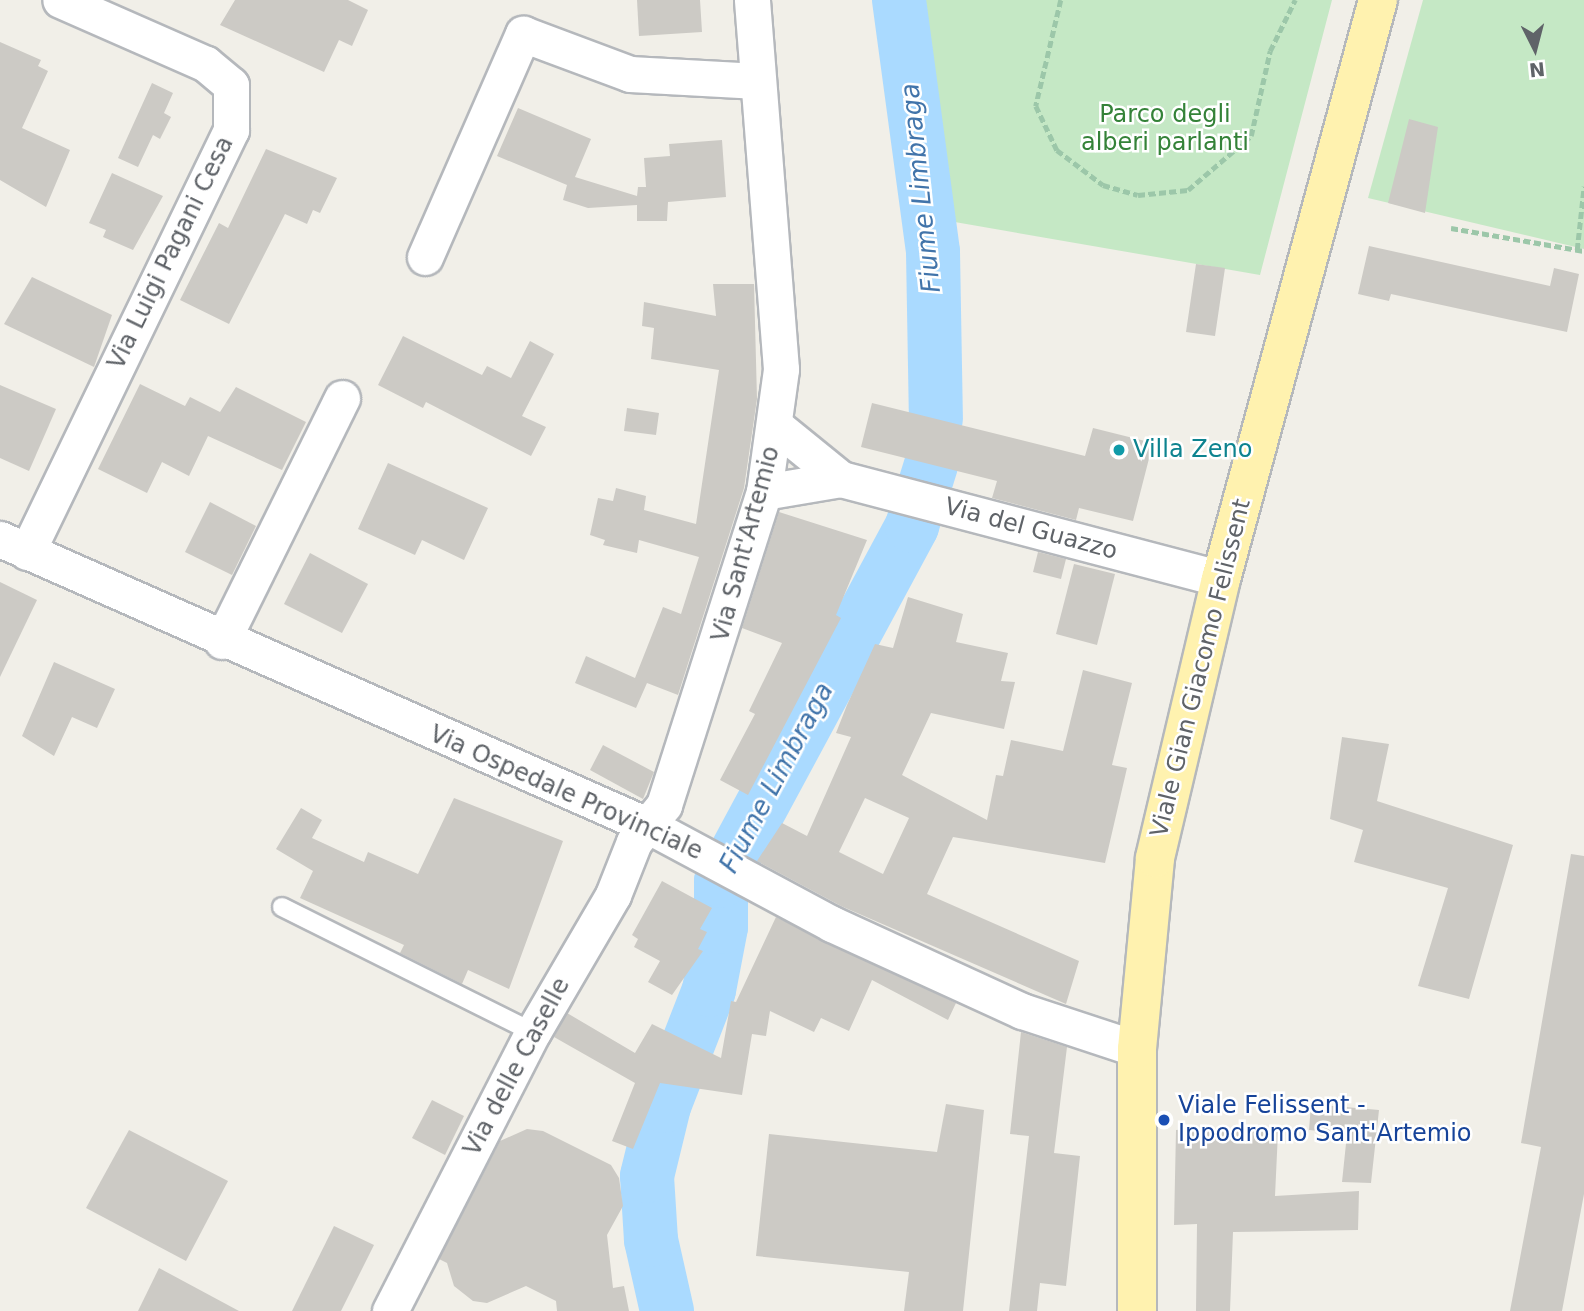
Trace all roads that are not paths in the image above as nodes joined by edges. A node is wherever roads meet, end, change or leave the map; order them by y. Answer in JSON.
{"nodes":[{"id":1,"x":60,"y":0,"type":"edge"},
{"id":2,"x":752,"y":0,"type":"edge"},
{"id":3,"x":1378,"y":0,"type":"edge"},
{"id":4,"x":758,"y":81,"type":"junction"},
{"id":5,"x":425,"y":257,"type":"dead end"},
{"id":6,"x":342,"y":398,"type":"dead end"},
{"id":7,"x":777,"y":427,"type":"junction"},
{"id":8,"x":841,"y":479,"type":"junction"},
{"id":9,"x":764,"y":492,"type":"junction"},
{"id":10,"x":13,"y":546,"type":"edge"},
{"id":11,"x":1221,"y":579,"type":"junction"},
{"id":12,"x":222,"y":641,"type":"junction"},
{"id":13,"x":651,"y":827,"type":"junction"},
{"id":14,"x":282,"y":907,"type":"dead end"},
{"id":15,"x":533,"y":1032,"type":"junction"},
{"id":16,"x":1137,"y":1049,"type":"junction"},
{"id":17,"x":390,"y":1311,"type":"edge"},
{"id":18,"x":1137,"y":1311,"type":"edge"}],
"edges":[{"from":1,"to":10,"type":"street","name":"Via Luigi Pagani Cesa"},
{"from":2,"to":4,"type":"street","name":"Via Sant'Artemio"},
{"from":3,"to":11,"type":"main road","name":"Viale Gian Giacomo Felissent"},
{"from":4,"to":5,"type":"street"},
{"from":4,"to":7,"type":"street","name":"Via Sant'Artemio"},
{"from":6,"to":12,"type":"street"},
{"from":7,"to":8,"type":"street","name":"Via del Guazzo"},
{"from":7,"to":9,"type":"street","name":"Via Sant'Artemio"},
{"from":8,"to":9,"type":"street","name":"Via del Guazzo"},
{"from":8,"to":11,"type":"street","name":"Via del Guazzo"},
{"from":9,"to":13,"type":"street","name":"Via Sant'Artemio"},
{"from":10,"to":12,"type":"street","name":"Via Ospedale Provinciale"},
{"from":11,"to":16,"type":"main road","name":"Viale Gian Giacomo Felissent"},
{"from":12,"to":13,"type":"street","name":"Via Ospedale Provinciale"},
{"from":13,"to":15,"type":"street","name":"Via delle Caselle"},
{"from":13,"to":16,"type":"street","name":"Via Ospedale Provinciale"},
{"from":14,"to":15,"type":"lane"},
{"from":15,"to":17,"type":"street","name":"Via delle Caselle"},
{"from":16,"to":18,"type":"main road","name":"Viale Gian Giacomo Felissent"}]}
